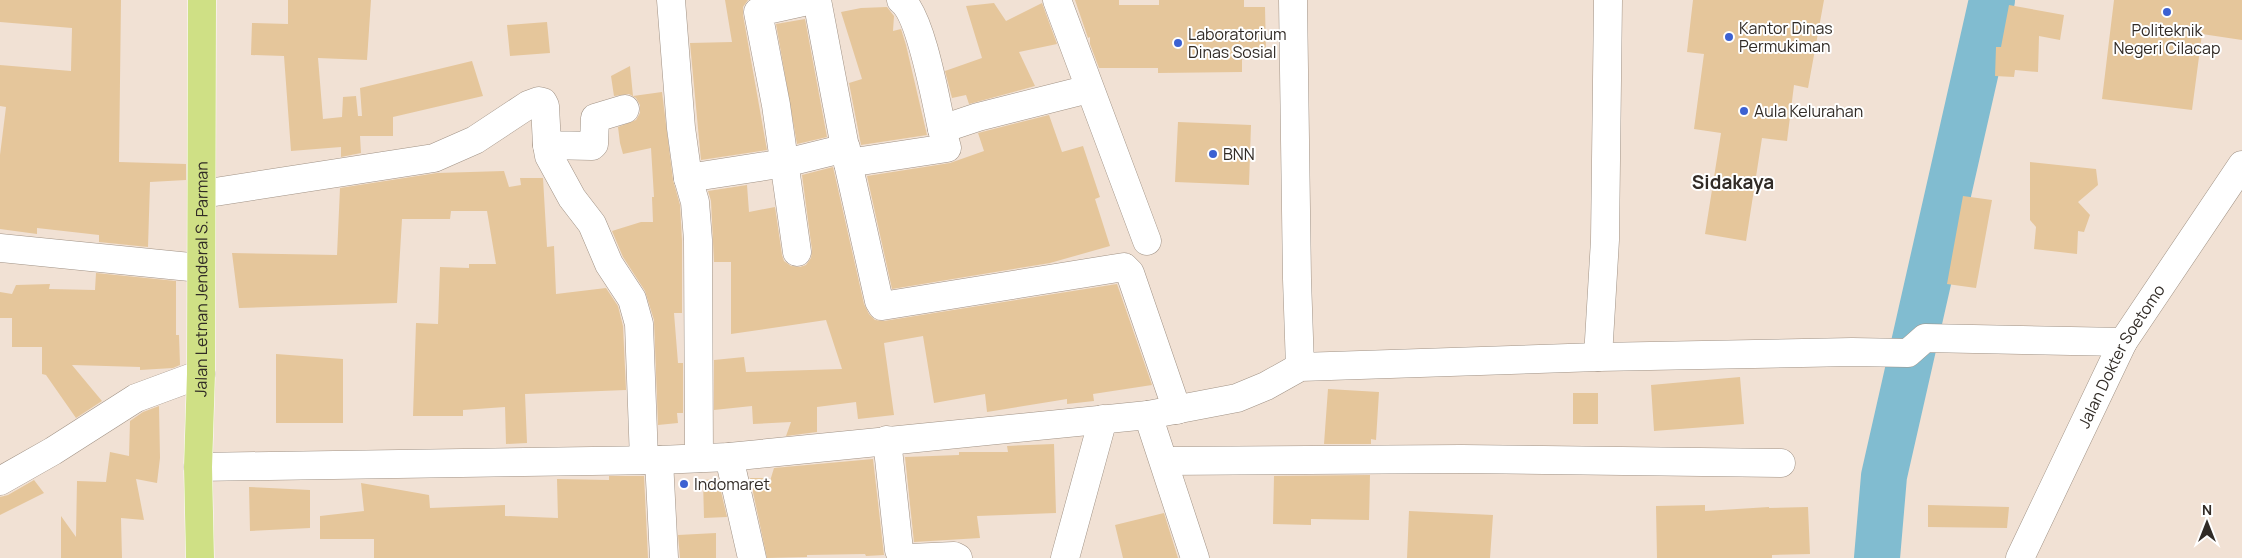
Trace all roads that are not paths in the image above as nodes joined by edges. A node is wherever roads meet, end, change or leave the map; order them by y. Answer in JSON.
{"nodes":[{"id":1,"x":202,"y":0,"type":"edge"},
{"id":2,"x":671,"y":0,"type":"edge"},
{"id":3,"x":812,"y":0,"type":"edge"},
{"id":4,"x":817,"y":0,"type":"edge"},
{"id":5,"x":901,"y":0,"type":"edge"},
{"id":6,"x":1057,"y":0,"type":"edge"},
{"id":7,"x":1293,"y":0,"type":"edge"},
{"id":8,"x":1608,"y":0,"type":"edge"},
{"id":9,"x":1089,"y":88,"type":"junction"},
{"id":10,"x":625,"y":110,"type":"dead end"},
{"id":11,"x":942,"y":129,"type":"junction"},
{"id":12,"x":547,"y":146,"type":"junction"},
{"id":13,"x":847,"y":156,"type":"junction"},
{"id":14,"x":784,"y":163,"type":"junction"},
{"id":15,"x":2242,"y":164,"type":"edge"},
{"id":16,"x":688,"y":178,"type":"junction"},
{"id":17,"x":202,"y":194,"type":"junction"},
{"id":18,"x":1147,"y":241,"type":"dead end"},
{"id":19,"x":0,"y":248,"type":"edge"},
{"id":20,"x":797,"y":252,"type":"dead end"},
{"id":21,"x":200,"y":268,"type":"junction"},
{"id":22,"x":2123,"y":342,"type":"junction"},
{"id":23,"x":1598,"y":357,"type":"junction"},
{"id":24,"x":1300,"y":367,"type":"junction"},
{"id":25,"x":201,"y":374,"type":"junction"},
{"id":26,"x":1176,"y":410,"type":"junction"},
{"id":27,"x":1148,"y":415,"type":"junction"},
{"id":28,"x":1103,"y":419,"type":"junction"},
{"id":29,"x":887,"y":440,"type":"junction"},
{"id":30,"x":730,"y":457,"type":"junction"},
{"id":31,"x":699,"y":458,"type":"junction"},
{"id":32,"x":652,"y":460,"type":"junction"},
{"id":33,"x":1164,"y":461,"type":"junction"},
{"id":34,"x":1781,"y":463,"type":"dead end"},
{"id":35,"x":198,"y":467,"type":"junction"},
{"id":36,"x":0,"y":481,"type":"edge"},
{"id":37,"x":200,"y":558,"type":"edge"},
{"id":38,"x":664,"y":558,"type":"edge"},
{"id":39,"x":752,"y":558,"type":"edge"},
{"id":40,"x":908,"y":558,"type":"edge"},
{"id":41,"x":958,"y":558,"type":"edge"},
{"id":42,"x":1065,"y":558,"type":"edge"},
{"id":43,"x":1195,"y":558,"type":"edge"},
{"id":44,"x":2020,"y":558,"type":"edge"}],
"edges":[{"from":1,"to":17,"type":"main road","name":"Jalan Letnan Jenderal S. Parman"},
{"from":2,"to":16,"type":"street"},
{"from":3,"to":14,"type":"street"},
{"from":4,"to":13,"type":"street"},
{"from":5,"to":11,"type":"street"},
{"from":6,"to":9,"type":"street"},
{"from":7,"to":24,"type":"street"},
{"from":8,"to":23,"type":"street"},
{"from":9,"to":11,"type":"street"},
{"from":9,"to":18,"type":"street"},
{"from":10,"to":12,"type":"street"},
{"from":11,"to":13,"type":"street"},
{"from":12,"to":17,"type":"street"},
{"from":12,"to":32,"type":"street"},
{"from":13,"to":14,"type":"street"},
{"from":13,"to":26,"type":"street"},
{"from":14,"to":16,"type":"street"},
{"from":14,"to":20,"type":"street"},
{"from":15,"to":22,"type":"street","name":"Jalan Dokter Soetomo"},
{"from":16,"to":31,"type":"street"},
{"from":17,"to":21,"type":"main road","name":"Jalan Letnan Jenderal S. Parman"},
{"from":19,"to":21,"type":"street"},
{"from":21,"to":25,"type":"main road","name":"Jalan Letnan Jenderal S. Parman"},
{"from":22,"to":23,"type":"street"},
{"from":22,"to":44,"type":"street","name":"Jalan Dokter Soetomo"},
{"from":23,"to":24,"type":"street"},
{"from":24,"to":26,"type":"street"},
{"from":25,"to":35,"type":"main road","name":"Jalan Letnan Jenderal S. Parman"},
{"from":25,"to":36,"type":"street"},
{"from":26,"to":27,"type":"street"},
{"from":27,"to":28,"type":"street"},
{"from":27,"to":33,"type":"street"},
{"from":28,"to":29,"type":"street"},
{"from":28,"to":42,"type":"street"},
{"from":29,"to":30,"type":"street"},
{"from":29,"to":40,"type":"street"},
{"from":30,"to":31,"type":"street"},
{"from":30,"to":39,"type":"street"},
{"from":31,"to":32,"type":"street"},
{"from":32,"to":35,"type":"street"},
{"from":32,"to":38,"type":"street"},
{"from":33,"to":34,"type":"street"},
{"from":33,"to":43,"type":"street"},
{"from":35,"to":37,"type":"main road","name":"Jalan Letnan Jenderal S. Parman"},
{"from":40,"to":41,"type":"street"}]}
